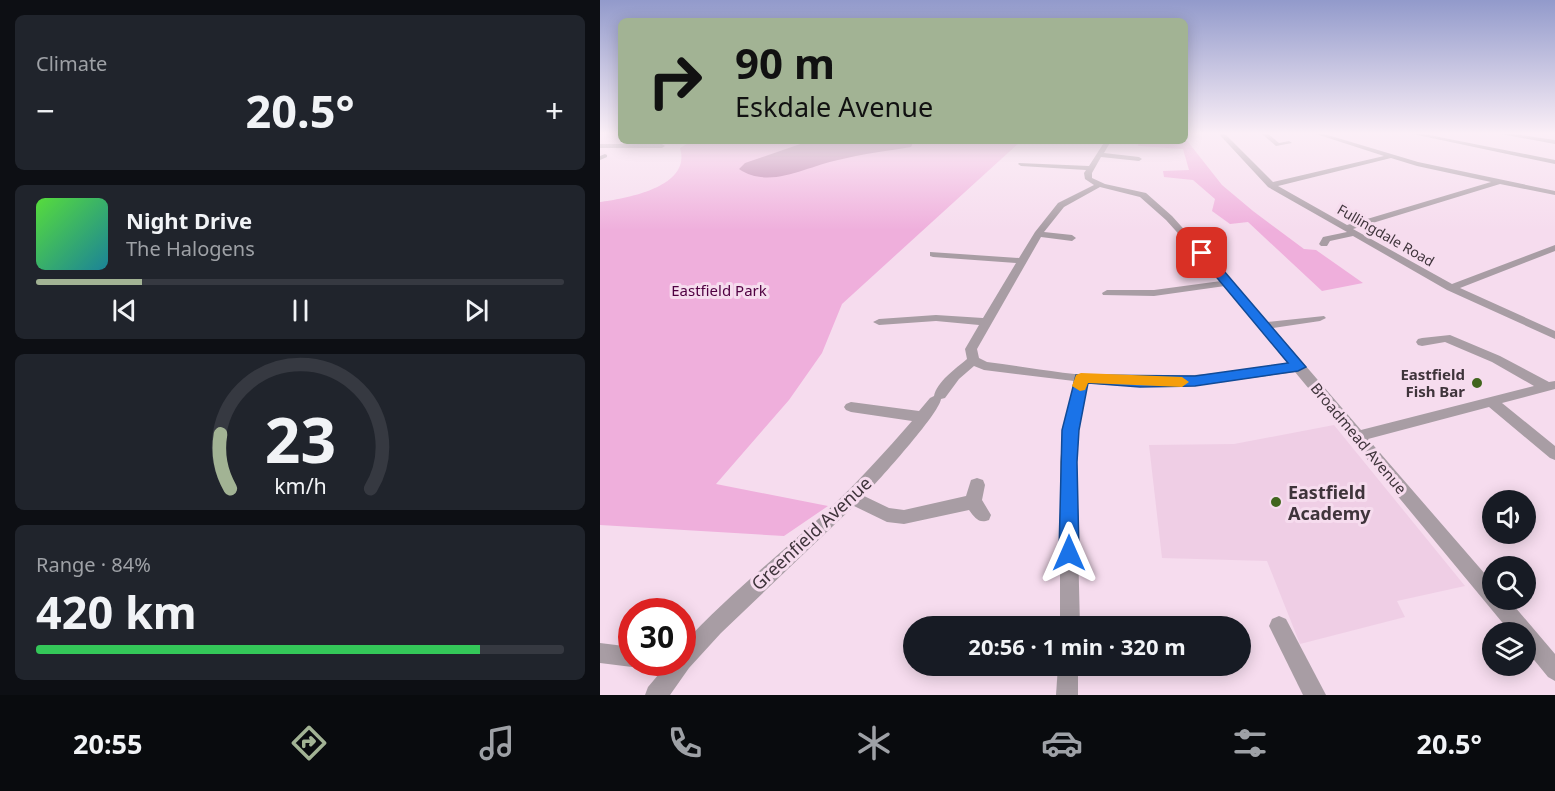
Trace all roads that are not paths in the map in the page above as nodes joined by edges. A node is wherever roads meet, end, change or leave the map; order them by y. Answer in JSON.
{"nodes":[{"id":1,"x":1046,"y":165,"type":"edge"},
{"id":2,"x":1093,"y":165,"type":"edge"},
{"id":3,"x":1252,"y":165,"type":"edge"},
{"id":4,"x":1355,"y":165,"type":"edge"},
{"id":5,"x":1427,"y":165,"type":"edge"},
{"id":6,"x":1091,"y":168,"type":"junction"},
{"id":7,"x":1498,"y":182,"type":"junction"},
{"id":8,"x":1099,"y":185,"type":"junction"},
{"id":9,"x":1270,"y":185,"type":"junction"},
{"id":10,"x":1555,"y":193,"type":"edge"},
{"id":11,"x":1350,"y":230,"type":"junction"},
{"id":12,"x":1038,"y":234,"type":"junction"},
{"id":13,"x":1072,"y":238,"type":"dead end"},
{"id":14,"x":1324,"y":244,"type":"dead end"},
{"id":15,"x":1555,"y":248,"type":"edge"},
{"id":16,"x":933,"y":254,"type":"dead end"},
{"id":17,"x":1021,"y":261,"type":"junction"},
{"id":18,"x":1228,"y":283,"type":"junction"},
{"id":19,"x":1451,"y":288,"type":"junction"},
{"id":20,"x":1107,"y":293,"type":"dead end"},
{"id":21,"x":1320,"y":318,"type":"dead end"},
{"id":22,"x":879,"y":322,"type":"dead end"},
{"id":23,"x":987,"y":322,"type":"junction"},
{"id":24,"x":1264,"y":326,"type":"junction"},
{"id":25,"x":1555,"y":335,"type":"edge"},
{"id":26,"x":1422,"y":342,"type":"dead end"},
{"id":27,"x":973,"y":360,"type":"junction"},
{"id":28,"x":1298,"y":367,"type":"junction"},
{"id":29,"x":1081,"y":378,"type":"junction"},
{"id":30,"x":1551,"y":386,"type":"edge"},
{"id":31,"x":1493,"y":403,"type":"junction"},
{"id":32,"x":851,"y":407,"type":"dead end"},
{"id":33,"x":923,"y":417,"type":"junction"},
{"id":34,"x":1358,"y":436,"type":"junction"},
{"id":35,"x":1555,"y":454,"type":"edge"},
{"id":36,"x":977,"y":485,"type":"dead end"},
{"id":37,"x":851,"y":497,"type":"junction"},
{"id":38,"x":1482,"y":584,"type":"edge"},
{"id":39,"x":1505,"y":610,"type":"edge"},
{"id":40,"x":1070,"y":616,"type":"edge"},
{"id":41,"x":1515,"y":622,"type":"edge"},
{"id":42,"x":1279,"y":626,"type":"dead end"},
{"id":43,"x":696,"y":646,"type":"edge"},
{"id":44,"x":1536,"y":647,"type":"edge"},
{"id":45,"x":600,"y":653,"type":"edge"},
{"id":46,"x":618,"y":655,"type":"edge"},
{"id":47,"x":1555,"y":670,"type":"edge"},
{"id":48,"x":671,"y":676,"type":"edge"},
{"id":49,"x":1068,"y":676,"type":"edge"},
{"id":50,"x":657,"y":695,"type":"edge"},
{"id":51,"x":1067,"y":695,"type":"edge"},
{"id":52,"x":1315,"y":695,"type":"edge"}],
"edges":[{"from":1,"to":6,"type":"street"},
{"from":2,"to":6,"type":"street"},
{"from":3,"to":9,"type":"street","name":"Fullingdale Road"},
{"from":4,"to":9,"type":"street"},
{"from":5,"to":7,"type":"street"},
{"from":6,"to":8,"type":"street"},
{"from":7,"to":10,"type":"street"},
{"from":7,"to":11,"type":"street"},
{"from":8,"to":12,"type":"street"},
{"from":8,"to":18,"type":"street","name":"Broadmead Avenue"},
{"from":9,"to":11,"type":"street","name":"Fullingdale Road"},
{"from":11,"to":14,"type":"street"},
{"from":11,"to":19,"type":"street","name":"Fullingdale Road"},
{"from":12,"to":13,"type":"street"},
{"from":12,"to":17,"type":"street"},
{"from":15,"to":19,"type":"street"},
{"from":16,"to":17,"type":"street"},
{"from":17,"to":23,"type":"street"},
{"from":18,"to":20,"type":"street"},
{"from":18,"to":24,"type":"street","name":"Broadmead Avenue"},
{"from":19,"to":25,"type":"street","name":"Fullingdale Road"},
{"from":21,"to":24,"type":"street"},
{"from":22,"to":23,"type":"street"},
{"from":23,"to":27,"type":"street"},
{"from":24,"to":28,"type":"street","name":"Broadmead Avenue"},
{"from":26,"to":30,"type":"street"},
{"from":27,"to":29,"type":"street"},
{"from":27,"to":33,"type":"street","name":"Greenfield Avenue"},
{"from":28,"to":29,"type":"street"},
{"from":28,"to":34,"type":"street","name":"Broadmead Avenue"},
{"from":29,"to":40,"type":"street"},
{"from":30,"to":31,"type":"street"},
{"from":31,"to":34,"type":"street"},
{"from":31,"to":35,"type":"street"},
{"from":32,"to":33,"type":"street"},
{"from":33,"to":37,"type":"street","name":"Greenfield Avenue"},
{"from":34,"to":38,"type":"street","name":"Broadmead Avenue"},
{"from":36,"to":37,"type":"street"},
{"from":37,"to":43,"type":"street","name":"Greenfield Avenue"},
{"from":39,"to":41,"type":"street"},
{"from":42,"to":52,"type":"street"},
{"from":44,"to":47,"type":"street"},
{"from":45,"to":46,"type":"street"},
{"from":48,"to":50,"type":"street","name":"Greenfield Avenue"},
{"from":49,"to":51,"type":"street"}]}
